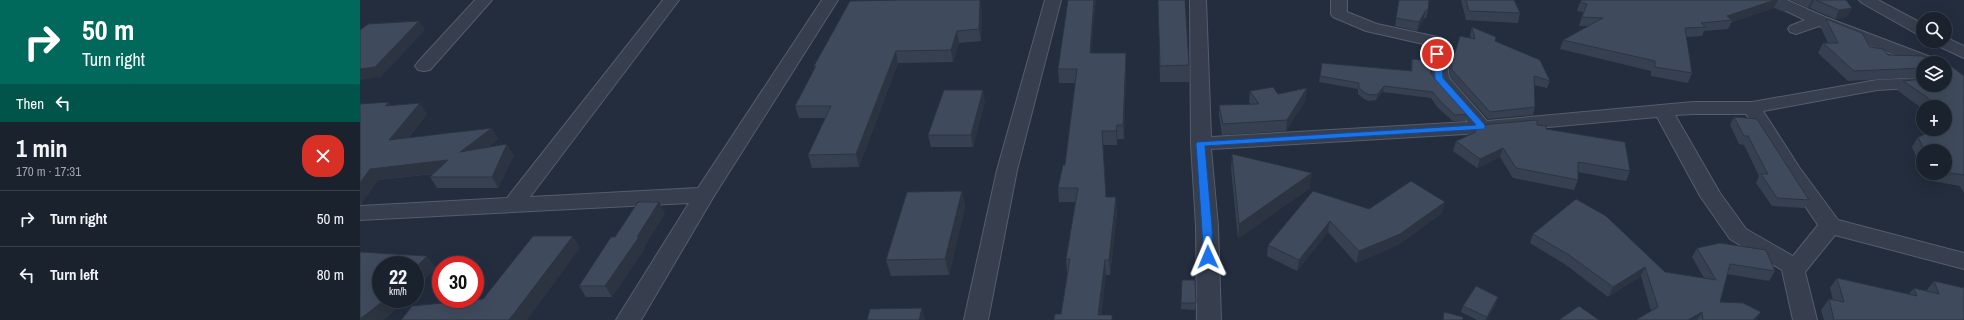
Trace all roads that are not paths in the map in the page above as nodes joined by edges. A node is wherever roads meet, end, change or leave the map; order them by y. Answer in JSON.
{"nodes":[{"id":1,"x":484,"y":0,"type":"edge"},
{"id":2,"x":671,"y":0,"type":"edge"},
{"id":3,"x":830,"y":0,"type":"edge"},
{"id":4,"x":1053,"y":0,"type":"edge"},
{"id":5,"x":1198,"y":0,"type":"edge"},
{"id":6,"x":1339,"y":0,"type":"edge"},
{"id":7,"x":1774,"y":0,"type":"edge"},
{"id":8,"x":1867,"y":0,"type":"edge"},
{"id":9,"x":1819,"y":20,"type":"junction"},
{"id":10,"x":1916,"y":27,"type":"edge"},
{"id":11,"x":1796,"y":29,"type":"dead end"},
{"id":12,"x":1952,"y":46,"type":"edge"},
{"id":13,"x":1964,"y":53,"type":"edge"},
{"id":14,"x":1916,"y":58,"type":"edge"},
{"id":15,"x":424,"y":66,"type":"dead end"},
{"id":16,"x":1916,"y":83,"type":"edge"},
{"id":17,"x":1752,"y":108,"type":"junction"},
{"id":18,"x":1663,"y":111,"type":"junction"},
{"id":19,"x":1482,"y":127,"type":"junction"},
{"id":20,"x":1200,"y":144,"type":"junction"},
{"id":21,"x":704,"y":195,"type":"junction"},
{"id":22,"x":513,"y":205,"type":"junction"},
{"id":23,"x":360,"y":213,"type":"edge"},
{"id":24,"x":1830,"y":226,"type":"junction"},
{"id":25,"x":1964,"y":261,"type":"edge"},
{"id":26,"x":1796,"y":268,"type":"junction"},
{"id":27,"x":628,"y":320,"type":"edge"},
{"id":28,"x":976,"y":320,"type":"edge"},
{"id":29,"x":1209,"y":320,"type":"edge"},
{"id":30,"x":1805,"y":320,"type":"edge"}],
"edges":[{"from":1,"to":15,"type":"street"},
{"from":2,"to":22,"type":"street"},
{"from":3,"to":21,"type":"street"},
{"from":4,"to":28,"type":"street"},
{"from":5,"to":20,"type":"street"},
{"from":6,"to":19,"type":"street"},
{"from":7,"to":9,"type":"street"},
{"from":8,"to":10,"type":"street"},
{"from":9,"to":11,"type":"street"},
{"from":9,"to":14,"type":"street"},
{"from":12,"to":13,"type":"street"},
{"from":16,"to":17,"type":"street"},
{"from":17,"to":18,"type":"street"},
{"from":17,"to":24,"type":"street"},
{"from":18,"to":19,"type":"street"},
{"from":18,"to":26,"type":"street"},
{"from":19,"to":20,"type":"street"},
{"from":20,"to":29,"type":"street"},
{"from":21,"to":22,"type":"street"},
{"from":21,"to":27,"type":"street"},
{"from":22,"to":23,"type":"street"},
{"from":24,"to":25,"type":"street"},
{"from":24,"to":26,"type":"street"},
{"from":26,"to":30,"type":"street"}]}
